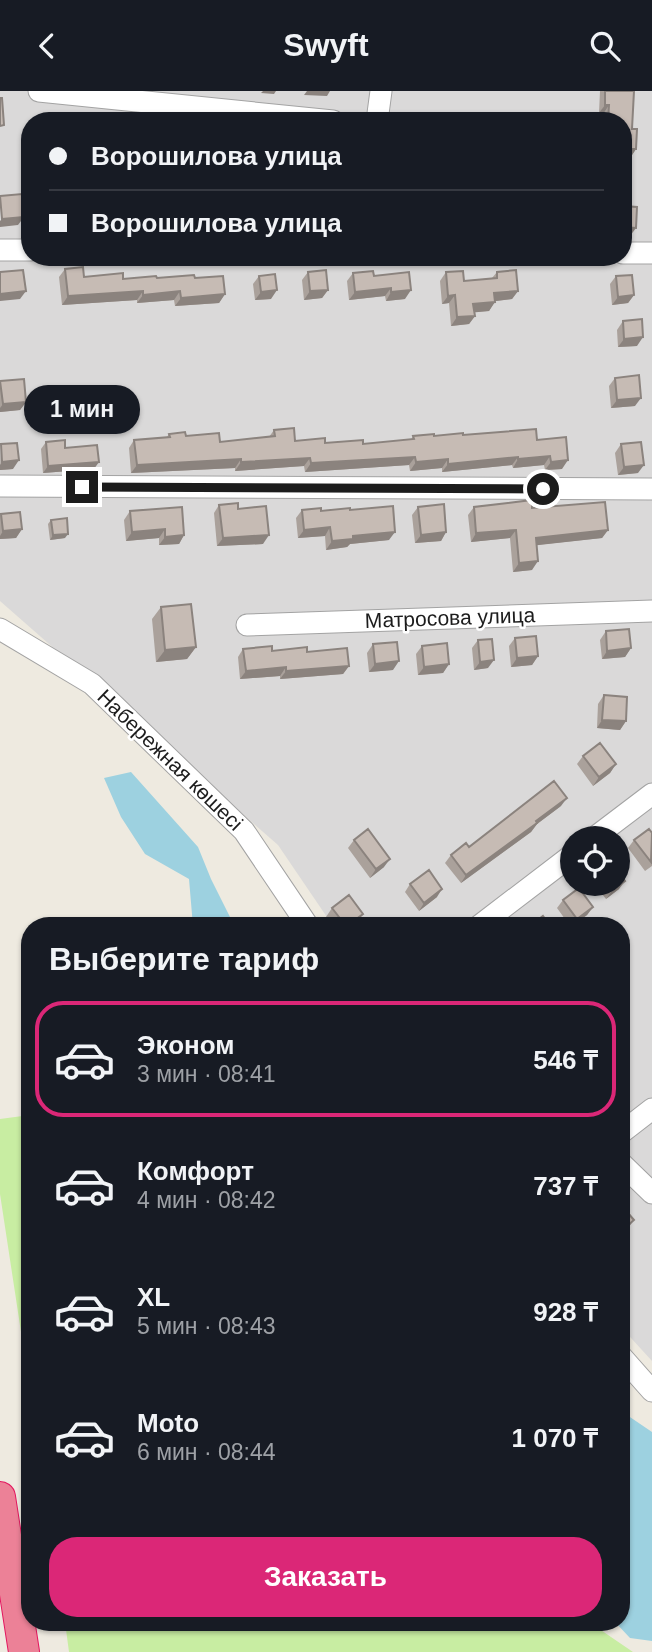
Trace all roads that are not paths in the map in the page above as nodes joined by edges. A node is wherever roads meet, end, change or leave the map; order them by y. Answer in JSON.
{"nodes":[{"id":1,"x":39,"y":91,"type":"edge"},
{"id":2,"x":381,"y":91,"type":"edge"},
{"id":3,"x":245,"y":112,"type":"edge"},
{"id":4,"x":378,"y":112,"type":"edge"},
{"id":5,"x":0,"y":250,"type":"edge"},
{"id":6,"x":21,"y":250,"type":"edge"},
{"id":7,"x":632,"y":253,"type":"edge"},
{"id":8,"x":652,"y":253,"type":"edge"},
{"id":9,"x":0,"y":487,"type":"edge"},
{"id":10,"x":652,"y":489,"type":"edge"},
{"id":11,"x":652,"y":611,"type":"edge"},
{"id":12,"x":247,"y":625,"type":"dead end"},
{"id":13,"x":0,"y":629,"type":"edge"},
{"id":14,"x":652,"y":794,"type":"edge"},
{"id":15,"x":610,"y":826,"type":"edge"},
{"id":16,"x":560,"y":864,"type":"edge"},
{"id":17,"x":302,"y":917,"type":"edge"},
{"id":18,"x":491,"y":917,"type":"edge"},
{"id":19,"x":652,"y":1109,"type":"edge"},
{"id":20,"x":630,"y":1126,"type":"edge"},
{"id":21,"x":630,"y":1172,"type":"edge"},
{"id":22,"x":652,"y":1193,"type":"edge"},
{"id":23,"x":630,"y":1366,"type":"edge"},
{"id":24,"x":652,"y":1391,"type":"edge"},
{"id":25,"x":0,"y":1497,"type":"edge"},
{"id":26,"x":24,"y":1652,"type":"edge"}],
"edges":[{"from":1,"to":3,"type":"street"},
{"from":2,"to":4,"type":"street"},
{"from":5,"to":6,"type":"street"},
{"from":7,"to":8,"type":"street"},
{"from":9,"to":10,"type":"street"},
{"from":11,"to":12,"type":"street","name":"Матросова улица"},
{"from":13,"to":17,"type":"street","name":"Набережная көшесі"},
{"from":14,"to":15,"type":"street"},
{"from":16,"to":18,"type":"street"},
{"from":19,"to":20,"type":"street"},
{"from":21,"to":22,"type":"street"},
{"from":23,"to":24,"type":"street"},
{"from":25,"to":26,"type":"highway"}]}
